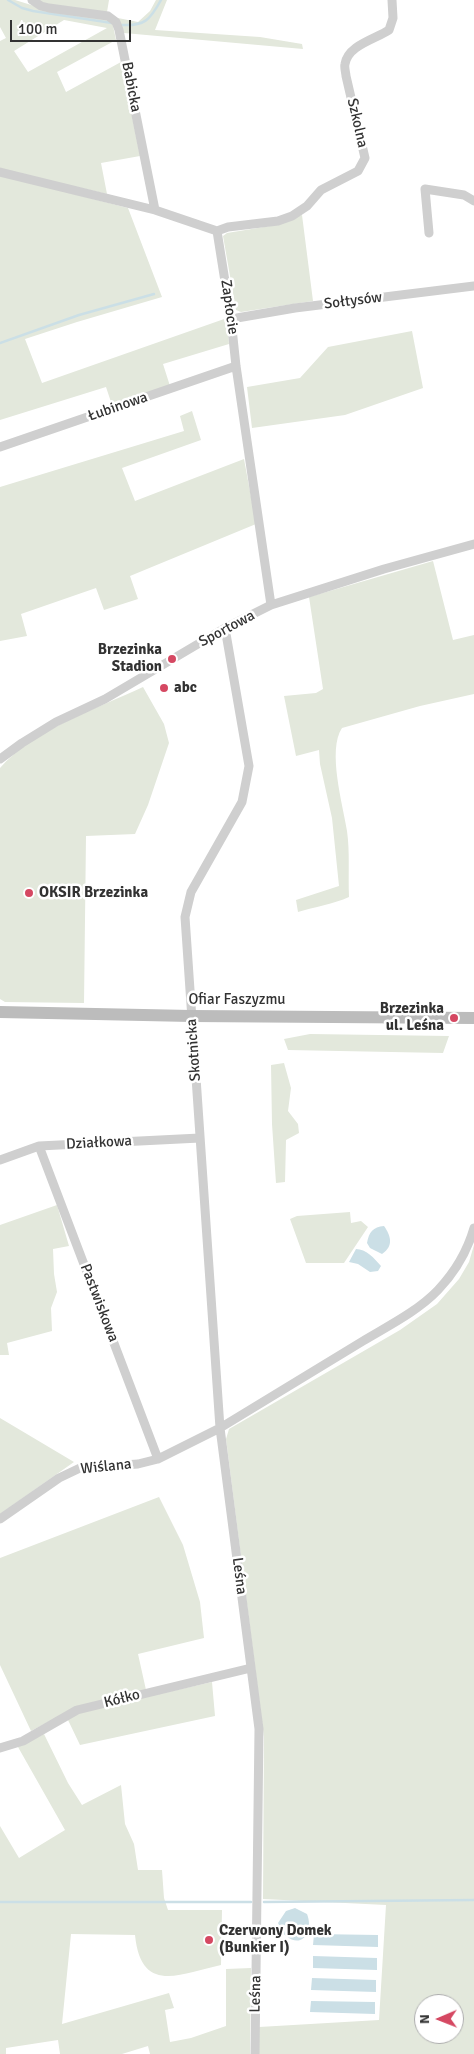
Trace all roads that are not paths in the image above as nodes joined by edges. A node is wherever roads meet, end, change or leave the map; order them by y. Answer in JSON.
{"nodes":[{"id":1,"x":32,"y":0,"type":"edge"},
{"id":2,"x":392,"y":0,"type":"edge"},
{"id":3,"x":0,"y":172,"type":"edge"},
{"id":4,"x":474,"y":201,"type":"edge"},
{"id":5,"x":155,"y":210,"type":"junction"},
{"id":6,"x":217,"y":231,"type":"junction"},
{"id":7,"x":429,"y":233,"type":"dead end"},
{"id":8,"x":474,"y":286,"type":"edge"},
{"id":9,"x":231,"y":319,"type":"junction"},
{"id":10,"x":236,"y":366,"type":"junction"},
{"id":11,"x":0,"y":447,"type":"edge"},
{"id":12,"x":474,"y":544,"type":"edge"},
{"id":13,"x":272,"y":605,"type":"junction"},
{"id":14,"x":226,"y":628,"type":"junction"},
{"id":15,"x":0,"y":759,"type":"edge"},
{"id":16,"x":0,"y":1012,"type":"edge"},
{"id":17,"x":192,"y":1016,"type":"junction"},
{"id":18,"x":474,"y":1018,"type":"edge"},
{"id":19,"x":200,"y":1138,"type":"junction"},
{"id":20,"x":39,"y":1146,"type":"junction"},
{"id":21,"x":0,"y":1160,"type":"edge"},
{"id":22,"x":474,"y":1228,"type":"edge"},
{"id":23,"x":220,"y":1428,"type":"junction"},
{"id":24,"x":158,"y":1460,"type":"junction"},
{"id":25,"x":0,"y":1520,"type":"edge"},
{"id":26,"x":251,"y":1668,"type":"junction"},
{"id":27,"x":0,"y":1748,"type":"edge"},
{"id":28,"x":255,"y":2054,"type":"edge"}],
"edges":[{"from":1,"to":5,"type":"street","name":"Babicka"},
{"from":2,"to":6,"type":"street","name":"Szkolna"},
{"from":3,"to":5,"type":"street"},
{"from":4,"to":7,"type":"street"},
{"from":5,"to":6,"type":"street"},
{"from":6,"to":9,"type":"street","name":"Zapłocie"},
{"from":8,"to":9,"type":"street","name":"Sołtysów"},
{"from":9,"to":10,"type":"street","name":"Zapłocie"},
{"from":10,"to":11,"type":"street","name":"Łubinowa"},
{"from":10,"to":13,"type":"street","name":"Zapłocie"},
{"from":12,"to":13,"type":"street","name":"Sportowa"},
{"from":13,"to":14,"type":"street","name":"Sportowa"},
{"from":14,"to":15,"type":"street","name":"Sportowa"},
{"from":14,"to":17,"type":"street","name":"Skotnicka"},
{"from":16,"to":17,"type":"street","name":"Ofiar Faszyzmu"},
{"from":17,"to":18,"type":"street","name":"Ofiar Faszyzmu"},
{"from":17,"to":19,"type":"street","name":"Skotnicka"},
{"from":19,"to":20,"type":"street","name":"Działkowa"},
{"from":19,"to":23,"type":"street","name":"Skotnicka"},
{"from":20,"to":21,"type":"street","name":"Działkowa"},
{"from":20,"to":24,"type":"street","name":"Pastwiskowa"},
{"from":22,"to":23,"type":"street"},
{"from":23,"to":24,"type":"street","name":"Wiślana"},
{"from":23,"to":26,"type":"street","name":"Leśna"},
{"from":24,"to":25,"type":"street","name":"Wiślana"},
{"from":26,"to":27,"type":"street","name":"Kółko"},
{"from":26,"to":28,"type":"street","name":"Leśna"}]}
